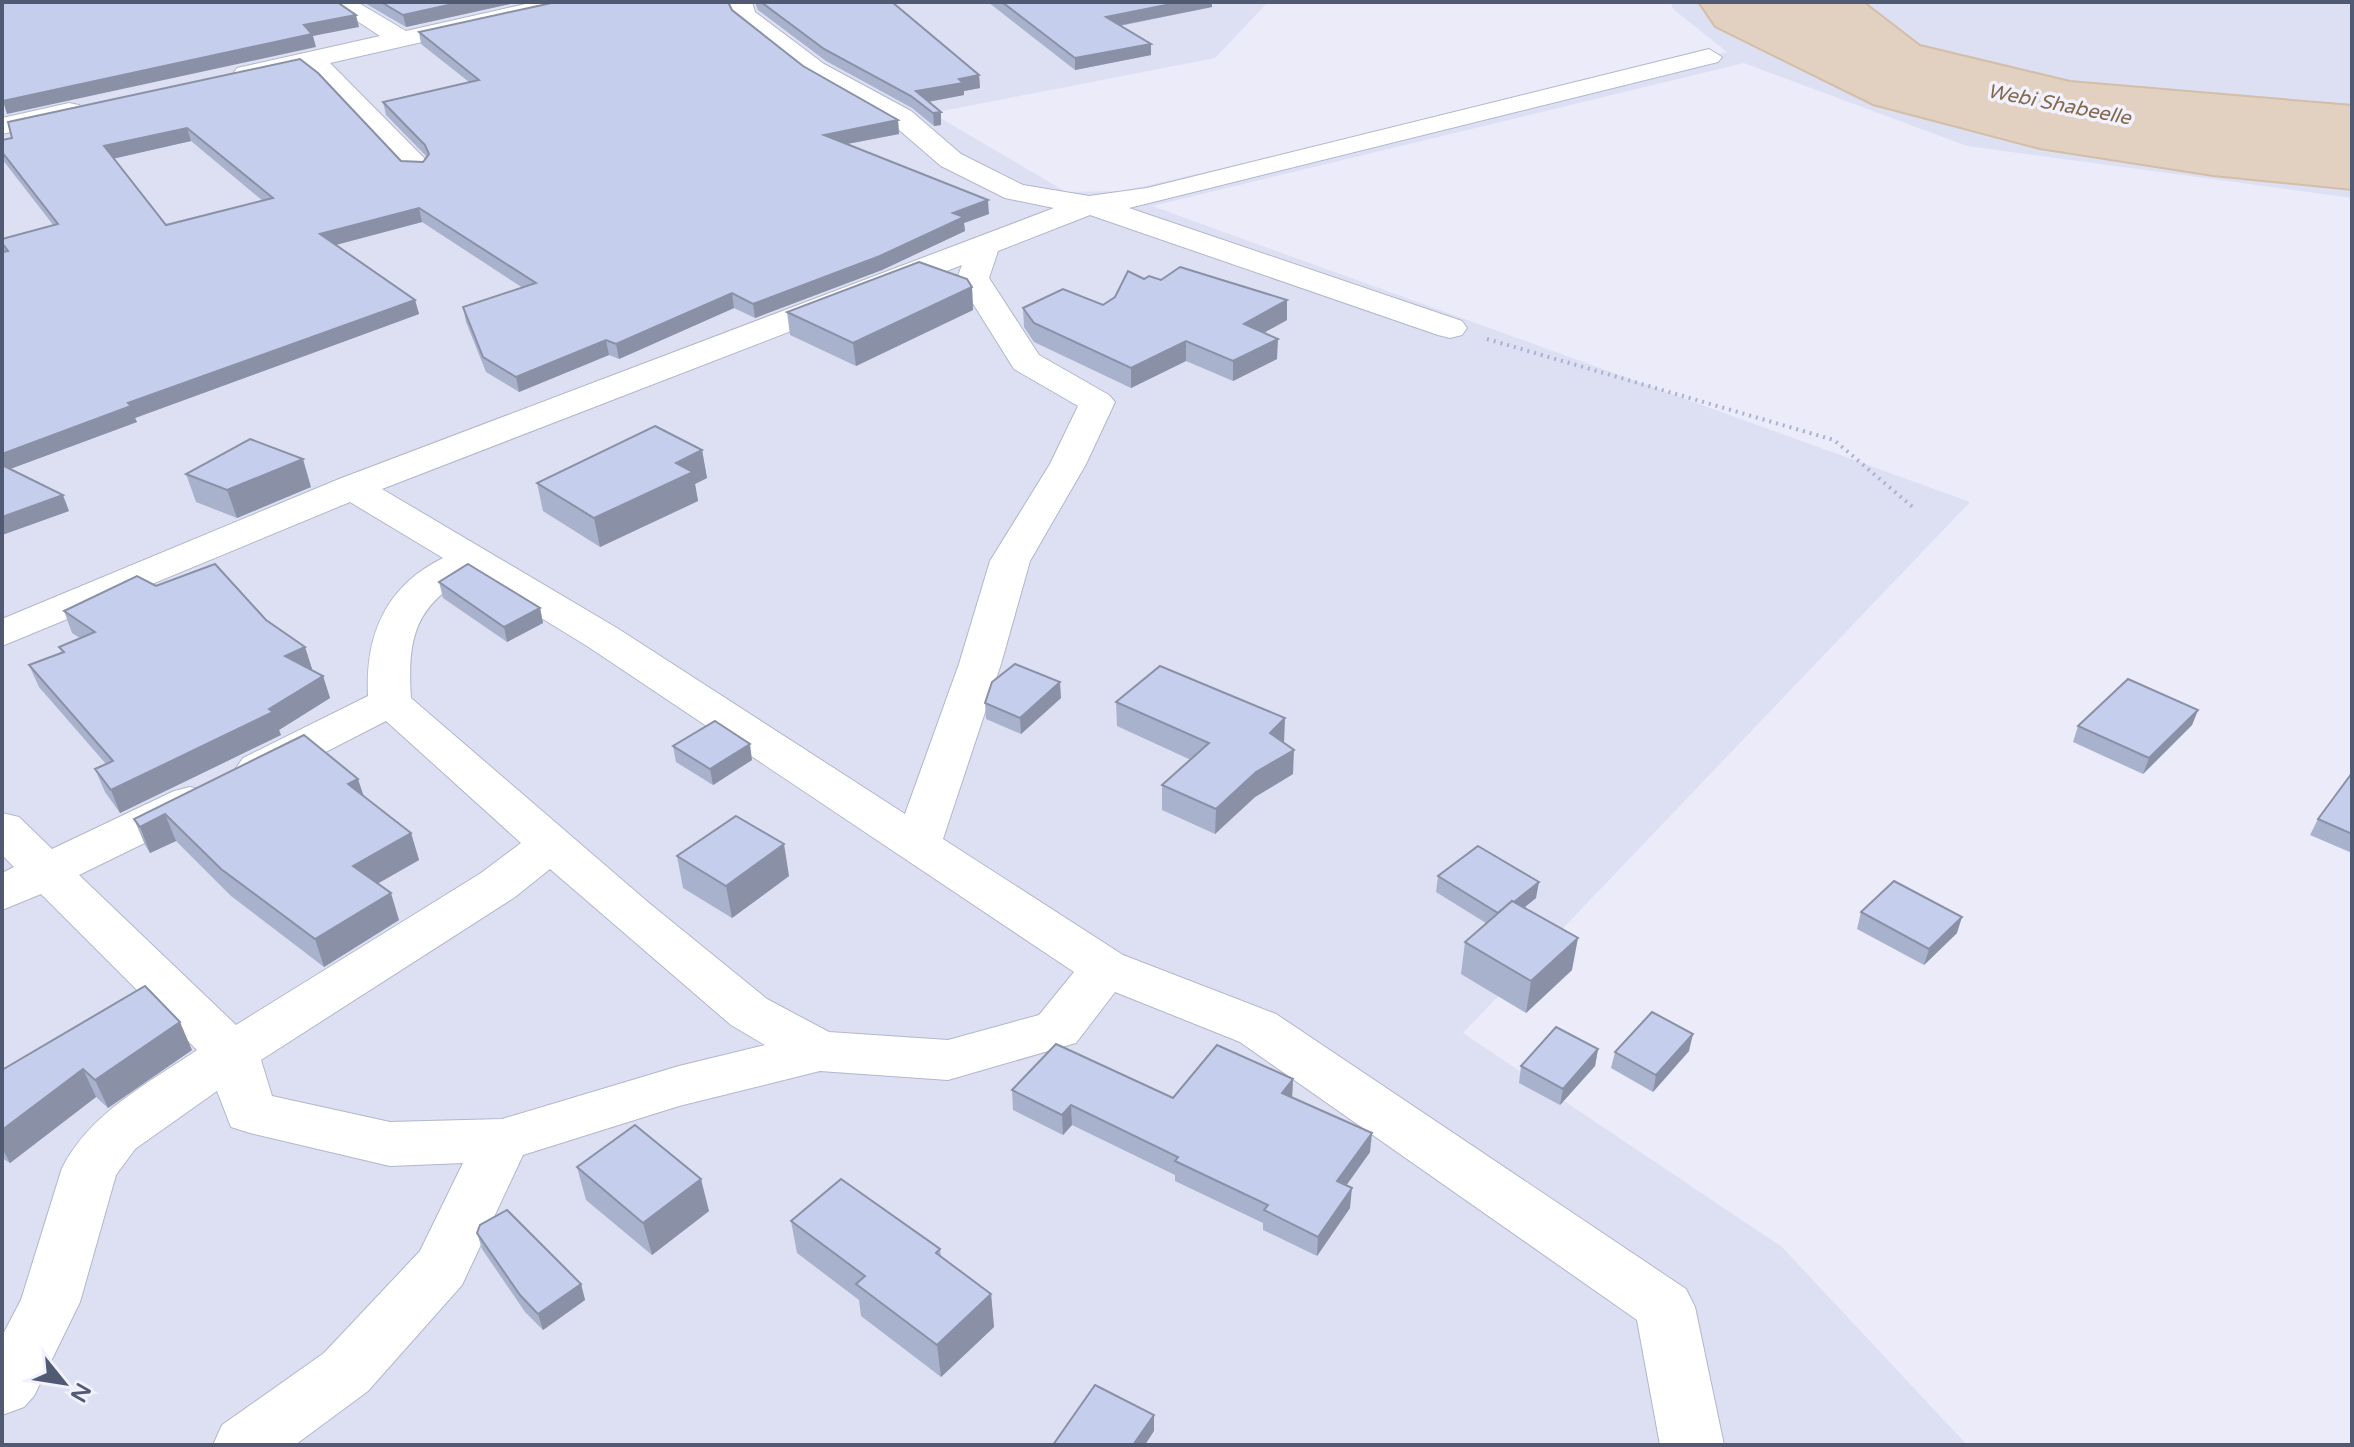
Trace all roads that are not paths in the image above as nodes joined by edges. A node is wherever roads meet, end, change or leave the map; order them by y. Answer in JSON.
{"nodes":[{"id":1,"x":340,"y":2,"type":"edge"},
{"id":2,"x":567,"y":2,"type":"edge"},
{"id":3,"x":740,"y":2,"type":"edge"},
{"id":4,"x":400,"y":38,"type":"junction"},
{"id":5,"x":1709,"y":57,"type":"dead end"},
{"id":6,"x":310,"y":60,"type":"junction"},
{"id":7,"x":218,"y":80,"type":"edge"},
{"id":8,"x":95,"y":106,"type":"edge"},
{"id":9,"x":2,"y":126,"type":"edge"},
{"id":10,"x":416,"y":166,"type":"edge"},
{"id":11,"x":1089,"y":205,"type":"junction"},
{"id":12,"x":984,"y":245,"type":"junction"},
{"id":13,"x":1450,"y":328,"type":"road end"},
{"id":14,"x":352,"y":487,"type":"junction"},
{"id":15,"x":471,"y":560,"type":"junction"},
{"id":16,"x":2,"y":634,"type":"edge"},
{"id":17,"x":390,"y":702,"type":"junction"},
{"id":18,"x":2,"y":828,"type":"edge"},
{"id":19,"x":552,"y":844,"type":"junction"},
{"id":20,"x":917,"y":846,"type":"junction"},
{"id":21,"x":48,"y":871,"type":"junction"},
{"id":22,"x":2,"y":893,"type":"edge"},
{"id":23,"x":1105,"y":968,"type":"junction"},
{"id":24,"x":820,"y":1051,"type":"junction"},
{"id":25,"x":232,"y":1053,"type":"junction"},
{"id":26,"x":502,"y":1140,"type":"junction"},
{"id":27,"x":2,"y":1388,"type":"edge"},
{"id":28,"x":245,"y":1445,"type":"edge"},
{"id":29,"x":1692,"y":1445,"type":"edge"}],
"edges":[{"from":1,"to":4,"type":"street"},
{"from":2,"to":4,"type":"street"},
{"from":3,"to":11,"type":"street"},
{"from":4,"to":6,"type":"street"},
{"from":5,"to":11,"type":"street"},
{"from":6,"to":7,"type":"street"},
{"from":6,"to":10,"type":"street"},
{"from":8,"to":9,"type":"street"},
{"from":11,"to":12,"type":"street"},
{"from":11,"to":13,"type":"street"},
{"from":12,"to":14,"type":"street"},
{"from":12,"to":20,"type":"street"},
{"from":14,"to":15,"type":"street"},
{"from":14,"to":16,"type":"street"},
{"from":15,"to":17,"type":"street"},
{"from":15,"to":20,"type":"street"},
{"from":17,"to":19,"type":"street"},
{"from":17,"to":21,"type":"street"},
{"from":18,"to":21,"type":"street"},
{"from":19,"to":24,"type":"street"},
{"from":19,"to":25,"type":"street"},
{"from":20,"to":23,"type":"street"},
{"from":21,"to":22,"type":"street"},
{"from":21,"to":25,"type":"street"},
{"from":23,"to":24,"type":"street"},
{"from":23,"to":29,"type":"street"},
{"from":24,"to":26,"type":"street"},
{"from":25,"to":26,"type":"street"},
{"from":25,"to":27,"type":"street"},
{"from":26,"to":28,"type":"street"}]}
